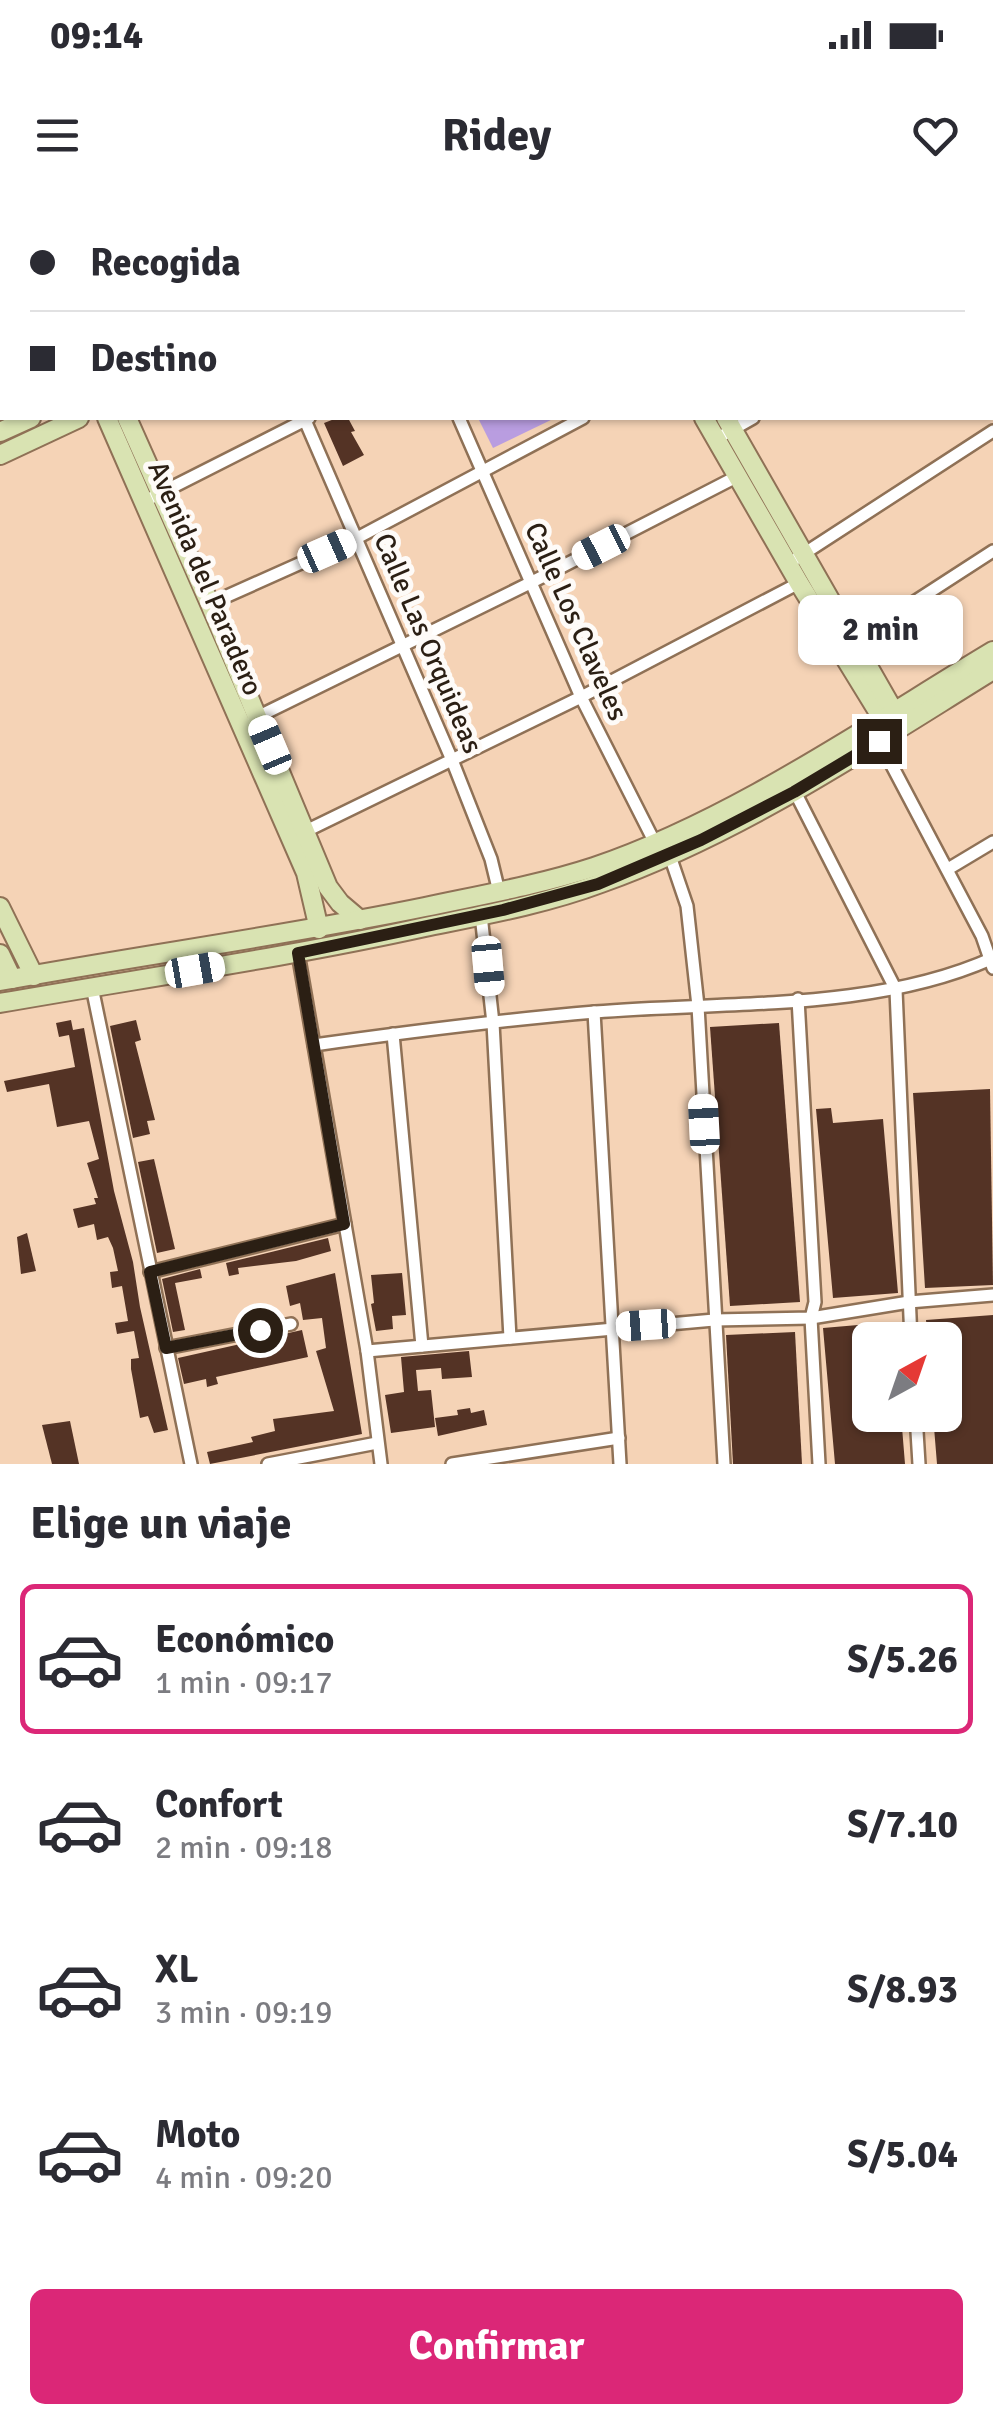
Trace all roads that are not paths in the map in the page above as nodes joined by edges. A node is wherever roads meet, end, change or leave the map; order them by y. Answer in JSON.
{"nodes":[{"id":1,"x":26,"y":420,"type":"edge"},
{"id":2,"x":76,"y":420,"type":"edge"},
{"id":3,"x":108,"y":420,"type":"edge"},
{"id":4,"x":128,"y":420,"type":"edge"},
{"id":5,"x":303,"y":420,"type":"edge"},
{"id":6,"x":308,"y":420,"type":"edge"},
{"id":7,"x":460,"y":420,"type":"edge"},
{"id":8,"x":579,"y":420,"type":"edge"},
{"id":9,"x":725,"y":428,"type":"edge"},
{"id":10,"x":993,"y":430,"type":"edge"},
{"id":11,"x":0,"y":432,"type":"edge"},
{"id":12,"x":0,"y":455,"type":"edge"},
{"id":13,"x":481,"y":471,"type":"junction"},
{"id":14,"x":738,"y":476,"type":"junction"},
{"id":15,"x":162,"y":494,"type":"junction"},
{"id":16,"x":143,"y":502,"type":"junction"},
{"id":17,"x":356,"y":538,"type":"junction"},
{"id":18,"x":993,"y":551,"type":"edge"},
{"id":19,"x":796,"y":559,"type":"junction"},
{"id":20,"x":532,"y":582,"type":"junction"},
{"id":21,"x":799,"y":584,"type":"junction"},
{"id":22,"x":210,"y":604,"type":"junction"},
{"id":23,"x":190,"y":614,"type":"junction"},
{"id":24,"x":854,"y":641,"type":"junction"},
{"id":25,"x":402,"y":645,"type":"junction"},
{"id":26,"x":993,"y":651,"type":"edge"},
{"id":27,"x":993,"y":670,"type":"edge"},
{"id":28,"x":580,"y":697,"type":"junction"},
{"id":29,"x":888,"y":714,"type":"junction"},
{"id":30,"x":248,"y":720,"type":"junction"},
{"id":31,"x":879,"y":741,"type":"junction"},
{"id":32,"x":452,"y":760,"type":"junction"},
{"id":33,"x":794,"y":792,"type":"junction"},
{"id":34,"x":306,"y":831,"type":"junction"},
{"id":35,"x":993,"y":842,"type":"edge"},
{"id":36,"x":663,"y":849,"type":"junction"},
{"id":37,"x":948,"y":869,"type":"junction"},
{"id":38,"x":499,"y":892,"type":"junction"},
{"id":39,"x":0,"y":907,"type":"edge"},
{"id":40,"x":481,"y":915,"type":"junction"},
{"id":41,"x":360,"y":920,"type":"junction"},
{"id":42,"x":322,"y":928,"type":"junction"},
{"id":43,"x":329,"y":948,"type":"junction"},
{"id":44,"x":298,"y":953,"type":"junction"},
{"id":45,"x":0,"y":954,"type":"edge"},
{"id":46,"x":992,"y":961,"type":"edge"},
{"id":47,"x":34,"y":976,"type":"junction"},
{"id":48,"x":6,"y":980,"type":"edge"},
{"id":49,"x":92,"y":987,"type":"junction"},
{"id":50,"x":896,"y":990,"type":"junction"},
{"id":51,"x":798,"y":999,"type":"junction"},
{"id":52,"x":0,"y":1003,"type":"edge"},
{"id":53,"x":698,"y":1006,"type":"junction"},
{"id":54,"x":594,"y":1012,"type":"junction"},
{"id":55,"x":493,"y":1024,"type":"junction"},
{"id":56,"x":393,"y":1034,"type":"junction"},
{"id":57,"x":314,"y":1046,"type":"junction"},
{"id":58,"x":344,"y":1224,"type":"junction"},
{"id":59,"x":150,"y":1272,"type":"junction"},
{"id":60,"x":993,"y":1295,"type":"edge"},
{"id":61,"x":909,"y":1302,"type":"junction"},
{"id":62,"x":811,"y":1318,"type":"junction"},
{"id":63,"x":714,"y":1320,"type":"junction"},
{"id":64,"x":911,"y":1322,"type":"edge"},
{"id":65,"x":290,"y":1324,"type":"dead end"},
{"id":66,"x":612,"y":1328,"type":"junction"},
{"id":67,"x":510,"y":1338,"type":"junction"},
{"id":68,"x":422,"y":1346,"type":"junction"},
{"id":69,"x":166,"y":1348,"type":"junction"},
{"id":70,"x":367,"y":1351,"type":"junction"},
{"id":71,"x":917,"y":1432,"type":"edge"},
{"id":72,"x":618,"y":1438,"type":"junction"},
{"id":73,"x":377,"y":1443,"type":"junction"},
{"id":74,"x":191,"y":1464,"type":"edge"},
{"id":75,"x":268,"y":1464,"type":"edge"},
{"id":76,"x":381,"y":1464,"type":"edge"},
{"id":77,"x":452,"y":1464,"type":"edge"},
{"id":78,"x":620,"y":1464,"type":"edge"},
{"id":79,"x":724,"y":1464,"type":"edge"},
{"id":80,"x":819,"y":1464,"type":"edge"},
{"id":81,"x":920,"y":1464,"type":"edge"}],
"edges":[{"from":1,"to":11,"type":"main road"},
{"from":2,"to":12,"type":"main road"},
{"from":3,"to":16,"type":"main road","name":"Avenida del Paradero"},
{"from":4,"to":15,"type":"main road","name":"Avenida del Paradero"},
{"from":5,"to":15,"type":"street"},
{"from":6,"to":17,"type":"street","name":"Calle Las Orquideas"},
{"from":7,"to":13,"type":"street","name":"Calle Los Claveles"},
{"from":8,"to":13,"type":"street"},
{"from":9,"to":14,"type":"main road"},
{"from":9,"to":19,"type":"main road"},
{"from":10,"to":19,"type":"street"},
{"from":13,"to":17,"type":"street"},
{"from":13,"to":20,"type":"street","name":"Calle Los Claveles"},
{"from":14,"to":19,"type":"main road"},
{"from":14,"to":20,"type":"street"},
{"from":15,"to":16,"type":"street"},
{"from":15,"to":22,"type":"main road","name":"Avenida del Paradero"},
{"from":16,"to":23,"type":"main road","name":"Avenida del Paradero"},
{"from":17,"to":22,"type":"street"},
{"from":17,"to":25,"type":"street","name":"Calle Las Orquideas"},
{"from":18,"to":24,"type":"street"},
{"from":19,"to":21,"type":"main road"},
{"from":19,"to":24,"type":"main road"},
{"from":20,"to":25,"type":"street"},
{"from":20,"to":28,"type":"street","name":"Calle Los Claveles"},
{"from":21,"to":28,"type":"street"},
{"from":21,"to":29,"type":"main road"},
{"from":22,"to":23,"type":"street"},
{"from":22,"to":30,"type":"main road","name":"Avenida del Paradero"},
{"from":23,"to":30,"type":"main road","name":"Avenida del Paradero"},
{"from":24,"to":29,"type":"main road"},
{"from":25,"to":30,"type":"street"},
{"from":25,"to":32,"type":"street","name":"Calle Las Orquideas"},
{"from":26,"to":29,"type":"main road"},
{"from":27,"to":31,"type":"main road"},
{"from":28,"to":32,"type":"street"},
{"from":28,"to":36,"type":"street","name":"Calle Los Claveles"},
{"from":29,"to":36,"type":"main road"},
{"from":30,"to":34,"type":"main road","name":"Avenida del Paradero"},
{"from":30,"to":42,"type":"main road","name":"Avenida del Paradero"},
{"from":31,"to":33,"type":"main road"},
{"from":31,"to":37,"type":"street"},
{"from":32,"to":34,"type":"street"},
{"from":32,"to":38,"type":"street","name":"Calle Las Orquideas"},
{"from":33,"to":36,"type":"main road"},
{"from":33,"to":50,"type":"street"},
{"from":34,"to":41,"type":"main road","name":"Avenida del Paradero"},
{"from":35,"to":37,"type":"street"},
{"from":36,"to":38,"type":"main road"},
{"from":36,"to":40,"type":"main road"},
{"from":36,"to":53,"type":"street","name":"Calle Los Claveles"},
{"from":37,"to":46,"type":"street"},
{"from":38,"to":41,"type":"main road"},
{"from":39,"to":47,"type":"main road"},
{"from":40,"to":43,"type":"main road"},
{"from":40,"to":55,"type":"street"},
{"from":41,"to":42,"type":"main road"},
{"from":42,"to":43,"type":"main road","name":"Avenida del Paradero"},
{"from":42,"to":47,"type":"main road"},
{"from":43,"to":44,"type":"main road"},
{"from":44,"to":49,"type":"main road"},
{"from":44,"to":57,"type":"street"},
{"from":45,"to":48,"type":"main road"},
{"from":46,"to":50,"type":"street"},
{"from":47,"to":48,"type":"main road"},
{"from":49,"to":52,"type":"main road"},
{"from":49,"to":59,"type":"street"},
{"from":50,"to":51,"type":"street"},
{"from":50,"to":61,"type":"street"},
{"from":51,"to":53,"type":"street"},
{"from":51,"to":62,"type":"street"},
{"from":53,"to":54,"type":"street"},
{"from":53,"to":63,"type":"street","name":"Calle Los Claveles"},
{"from":54,"to":55,"type":"street"},
{"from":54,"to":66,"type":"street"},
{"from":55,"to":56,"type":"street"},
{"from":55,"to":67,"type":"street"},
{"from":56,"to":57,"type":"street"},
{"from":56,"to":68,"type":"street"},
{"from":57,"to":58,"type":"street"},
{"from":58,"to":59,"type":"street"},
{"from":58,"to":70,"type":"street"},
{"from":59,"to":69,"type":"street"},
{"from":60,"to":61,"type":"street"},
{"from":61,"to":62,"type":"street"},
{"from":61,"to":64,"type":"street"},
{"from":62,"to":63,"type":"street"},
{"from":62,"to":80,"type":"street"},
{"from":63,"to":66,"type":"street"},
{"from":63,"to":79,"type":"street","name":"Calle Los Claveles"},
{"from":65,"to":69,"type":"street"},
{"from":66,"to":67,"type":"street"},
{"from":66,"to":72,"type":"street"},
{"from":67,"to":68,"type":"street"},
{"from":68,"to":70,"type":"street"},
{"from":69,"to":74,"type":"street"},
{"from":70,"to":73,"type":"street"},
{"from":71,"to":81,"type":"street"},
{"from":72,"to":77,"type":"street"},
{"from":72,"to":78,"type":"street"},
{"from":73,"to":75,"type":"street"},
{"from":73,"to":76,"type":"street"}]}
